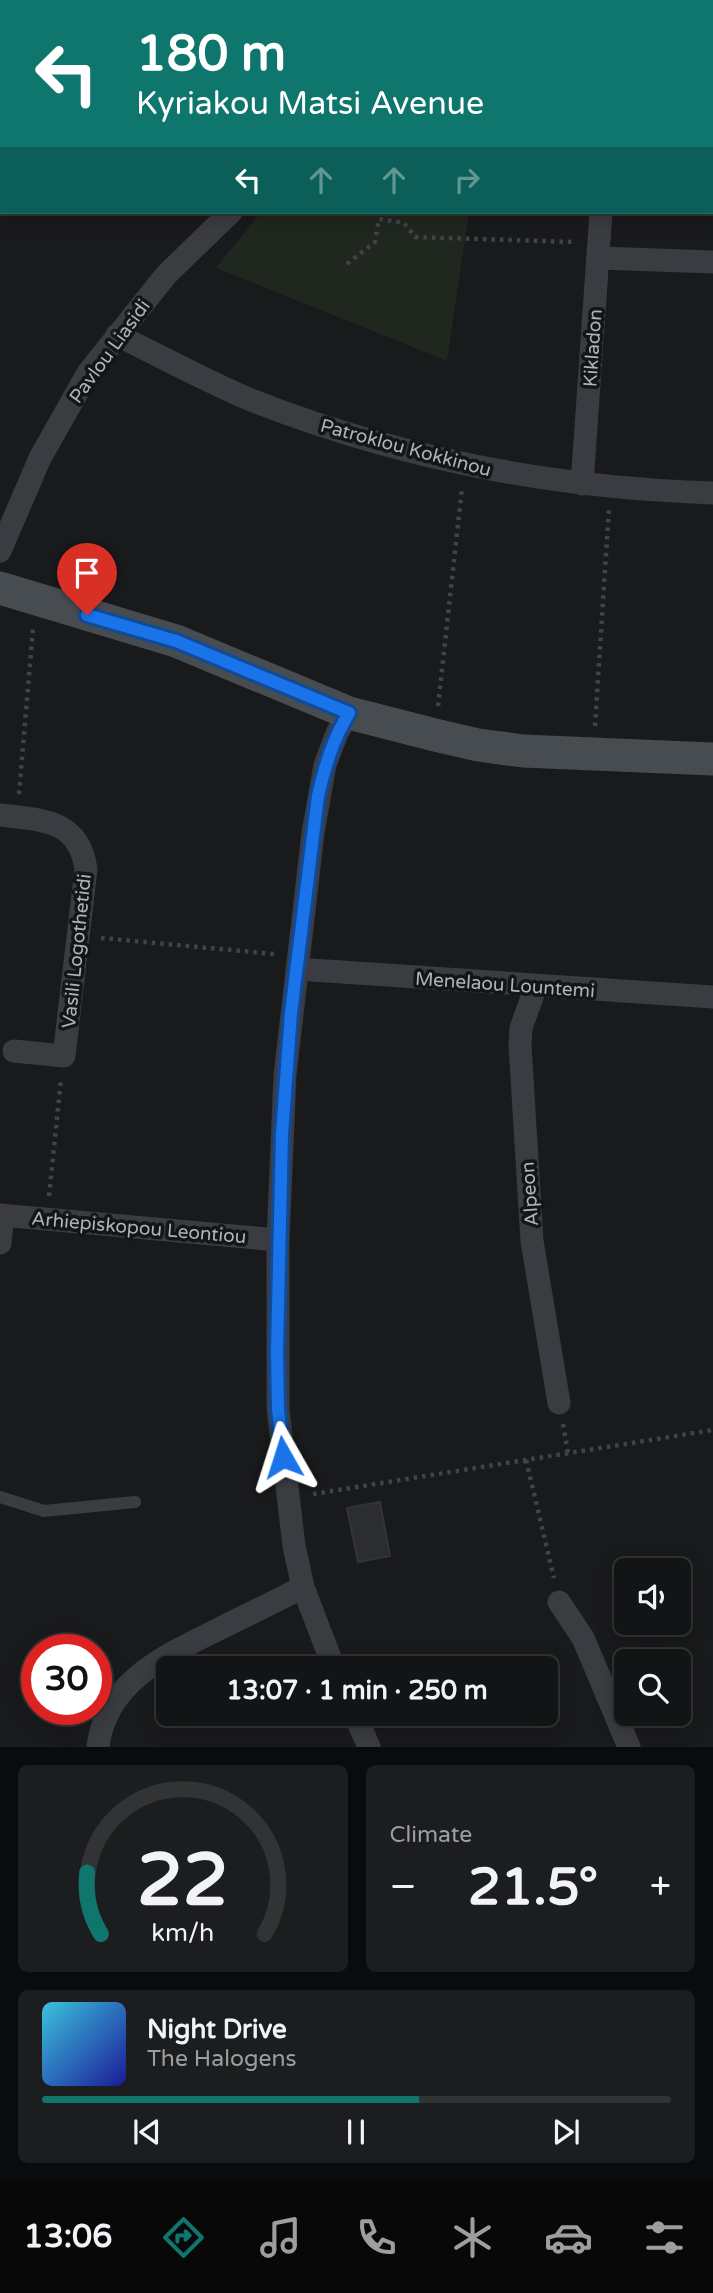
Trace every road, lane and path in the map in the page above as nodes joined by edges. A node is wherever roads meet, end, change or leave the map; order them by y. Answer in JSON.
{"nodes":[{"id":1,"x":230,"y":214,"type":"edge"},
{"id":2,"x":601,"y":214,"type":"edge"},
{"id":3,"x":599,"y":250,"type":"junction"},
{"id":4,"x":713,"y":262,"type":"edge"},
{"id":5,"x":347,"y":264,"type":"dead end"},
{"id":6,"x":117,"y":335,"type":"junction"},
{"id":7,"x":464,"y":463,"type":"junction"},
{"id":8,"x":582,"y":484,"type":"junction"},
{"id":9,"x":610,"y":486,"type":"junction"},
{"id":10,"x":713,"y":493,"type":"edge"},
{"id":11,"x":0,"y":551,"type":"edge"},
{"id":12,"x":0,"y":588,"type":"edge"},
{"id":13,"x":36,"y":599,"type":"junction"},
{"id":14,"x":349,"y":713,"type":"junction"},
{"id":15,"x":435,"y":735,"type":"junction"},
{"id":16,"x":593,"y":755,"type":"junction"},
{"id":17,"x":713,"y":759,"type":"edge"},
{"id":18,"x":9,"y":816,"type":"edge"},
{"id":19,"x":79,"y":936,"type":"junction"},
{"id":20,"x":298,"y":963,"type":"junction"},
{"id":21,"x":537,"y":986,"type":"junction"},
{"id":22,"x":713,"y":997,"type":"edge"},
{"id":23,"x":15,"y":1051,"type":"dead end"},
{"id":24,"x":64,"y":1056,"type":"junction"},
{"id":25,"x":1,"y":1215,"type":"edge"},
{"id":26,"x":46,"y":1218,"type":"junction"},
{"id":27,"x":278,"y":1240,"type":"junction"},
{"id":28,"x":0,"y":1243,"type":"edge"},
{"id":29,"x":559,"y":1403,"type":"dead end"},
{"id":30,"x":713,"y":1430,"type":"edge"},
{"id":31,"x":526,"y":1460,"type":"junction"},
{"id":32,"x":0,"y":1497,"type":"edge"},
{"id":33,"x":288,"y":1498,"type":"junction"},
{"id":34,"x":135,"y":1502,"type":"dead end"},
{"id":35,"x":303,"y":1587,"type":"junction"},
{"id":36,"x":559,"y":1602,"type":"joint"},
{"id":37,"x":329,"y":1656,"type":"edge"},
{"id":38,"x":360,"y":1726,"type":"edge"},
{"id":39,"x":98,"y":1747,"type":"edge"},
{"id":40,"x":369,"y":1747,"type":"edge"},
{"id":41,"x":629,"y":1747,"type":"edge"}],
"edges":[{"from":1,"to":6,"type":"street","name":"Pavlou Liasidi"},
{"from":2,"to":3,"type":"street","name":"Kikladon"},
{"from":3,"to":4,"type":"street"},
{"from":3,"to":5,"type":"path"},
{"from":3,"to":8,"type":"street","name":"Kikladon"},
{"from":6,"to":7,"type":"street","name":"Patroklou Kokkinou"},
{"from":6,"to":11,"type":"street","name":"Pavlou Liasidi"},
{"from":7,"to":8,"type":"street","name":"Patroklou Kokkinou"},
{"from":7,"to":15,"type":"path"},
{"from":8,"to":9,"type":"street","name":"Patroklou Kokkinou"},
{"from":9,"to":10,"type":"street","name":"Patroklou Kokkinou"},
{"from":9,"to":16,"type":"path"},
{"from":12,"to":13,"type":"street"},
{"from":13,"to":14,"type":"street"},
{"from":13,"to":18,"type":"path"},
{"from":14,"to":15,"type":"street"},
{"from":14,"to":20,"type":"street"},
{"from":15,"to":16,"type":"street"},
{"from":16,"to":17,"type":"street"},
{"from":18,"to":19,"type":"street","name":"Vasili Logothetidi"},
{"from":19,"to":20,"type":"path"},
{"from":19,"to":24,"type":"street","name":"Vasili Logothetidi"},
{"from":20,"to":21,"type":"street","name":"Menelaou Lountemi"},
{"from":20,"to":27,"type":"street"},
{"from":21,"to":22,"type":"street","name":"Menelaou Lountemi"},
{"from":21,"to":29,"type":"street","name":"Alpeon"},
{"from":23,"to":24,"type":"street","name":"Vasili Logothetidi"},
{"from":24,"to":26,"type":"path"},
{"from":25,"to":26,"type":"street","name":"Arhiepiskopou Leontiou"},
{"from":25,"to":28,"type":"street"},
{"from":26,"to":27,"type":"street","name":"Arhiepiskopou Leontiou"},
{"from":27,"to":33,"type":"street"},
{"from":30,"to":31,"type":"path"},
{"from":31,"to":33,"type":"path"},
{"from":31,"to":36,"type":"path"},
{"from":32,"to":34,"type":"lane"},
{"from":33,"to":35,"type":"street"},
{"from":35,"to":37,"type":"street"},
{"from":35,"to":39,"type":"street"},
{"from":36,"to":41,"type":"street"},
{"from":38,"to":40,"type":"street"}]}
